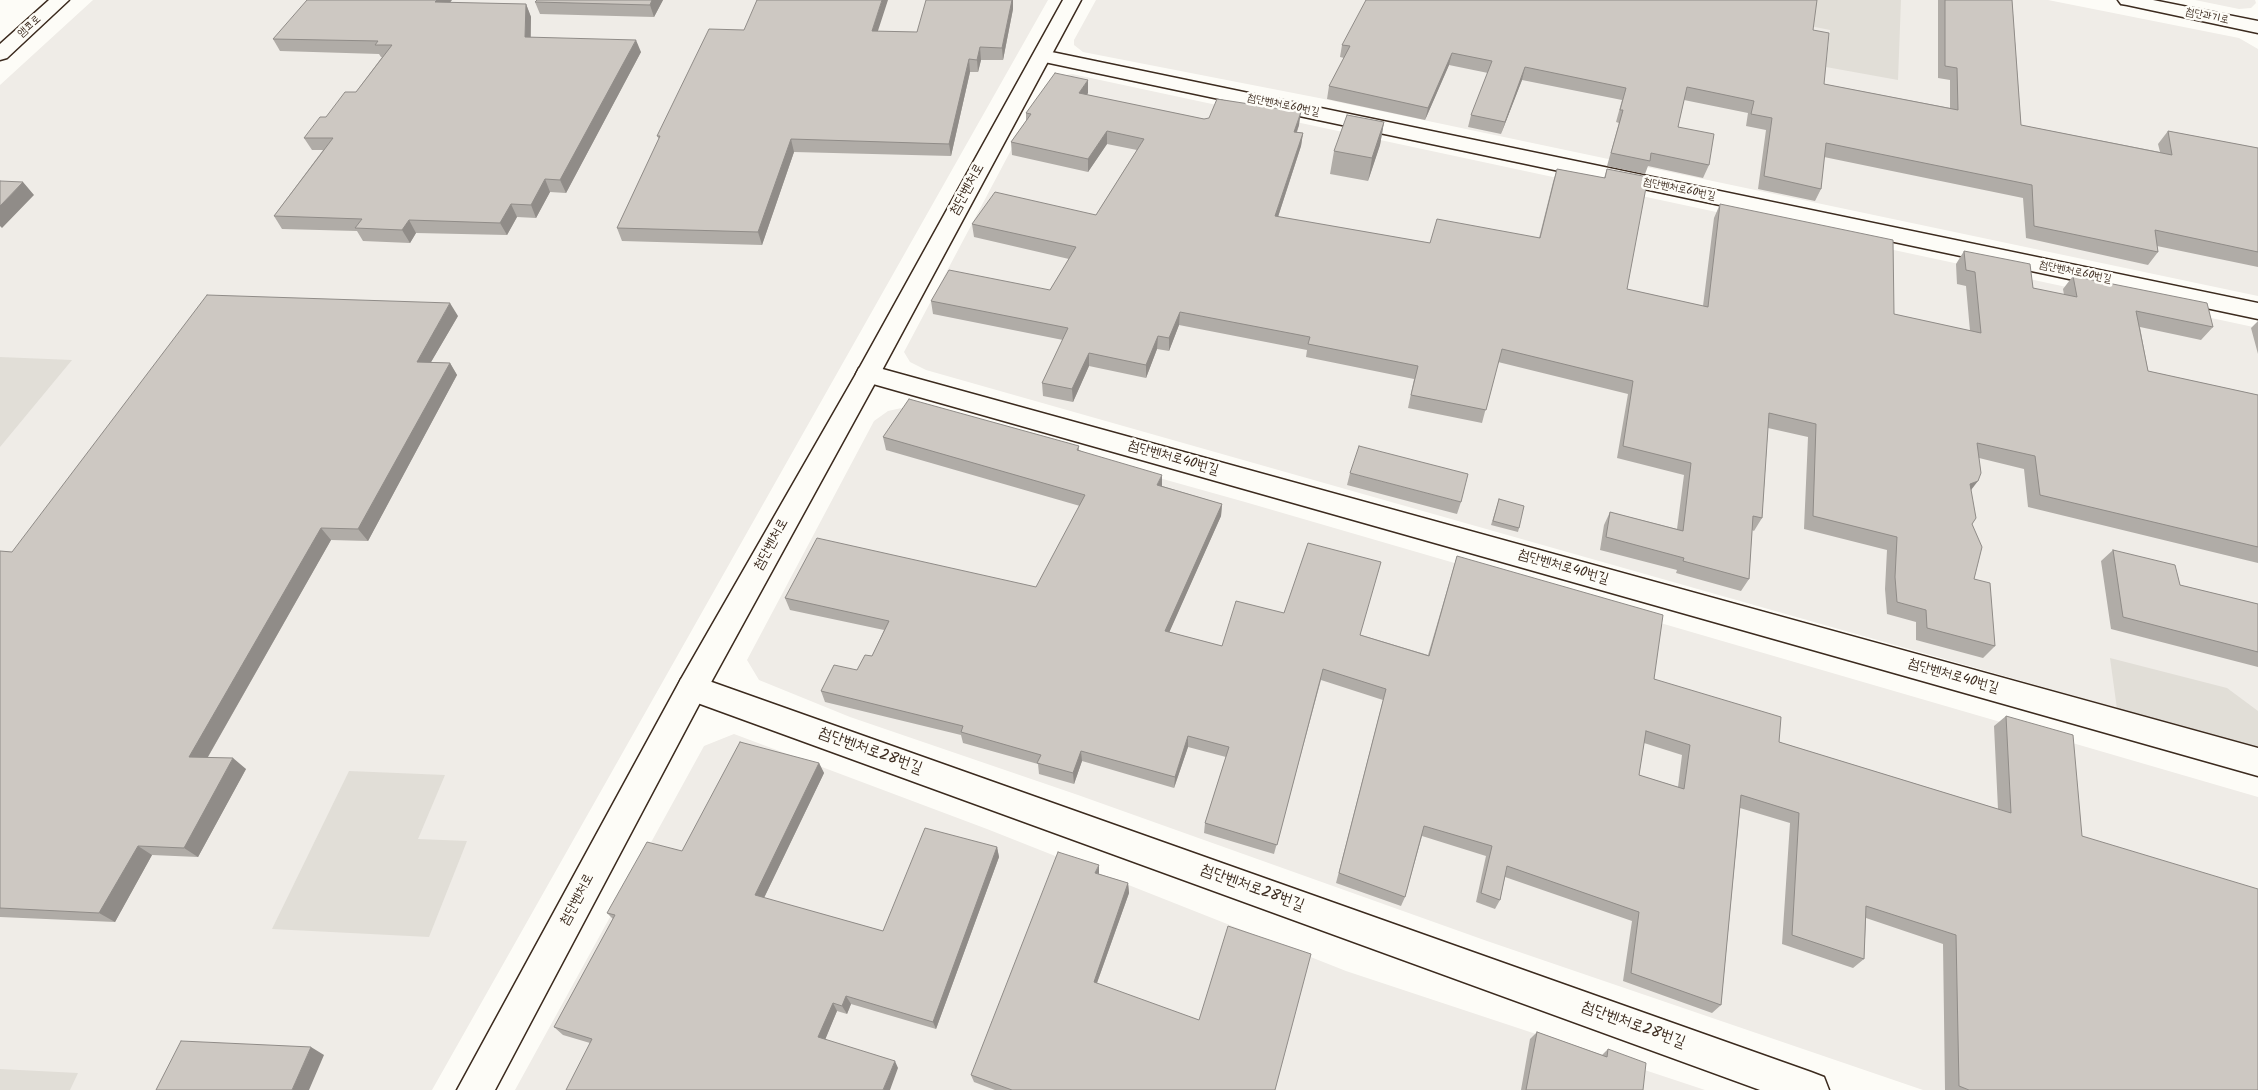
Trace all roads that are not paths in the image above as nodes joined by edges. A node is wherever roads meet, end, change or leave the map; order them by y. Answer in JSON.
{"nodes":[{"id":1,"x":60,"y":0,"type":"edge"},
{"id":2,"x":1072,"y":0,"type":"edge"},
{"id":3,"x":2127,"y":0,"type":"edge"},
{"id":4,"x":2258,"y":27,"type":"edge"},
{"id":5,"x":0,"y":54,"type":"edge"},
{"id":6,"x":1042,"y":56,"type":"junction"},
{"id":7,"x":2258,"y":311,"type":"edge"},
{"id":8,"x":868,"y":374,"type":"junction"},
{"id":9,"x":692,"y":688,"type":"junction"},
{"id":10,"x":2258,"y":762,"type":"edge"},
{"id":11,"x":475,"y":1090,"type":"edge"},
{"id":12,"x":1811,"y":1090,"type":"edge"}],
"edges":[{"from":1,"to":5,"type":"street","name":"앰코로"},
{"from":2,"to":6,"type":"street","name":"첨단벤처로"},
{"from":3,"to":4,"type":"street","name":"첨단과기로"},
{"from":6,"to":7,"type":"street","name":"첨단벤처로60번길"},
{"from":6,"to":8,"type":"street","name":"첨단벤처로"},
{"from":8,"to":9,"type":"street","name":"첨단벤처로"},
{"from":8,"to":10,"type":"street","name":"첨단벤처로40번길"},
{"from":9,"to":11,"type":"street","name":"첨단벤처로"},
{"from":9,"to":12,"type":"street","name":"첨단벤처로28번길"}]}
